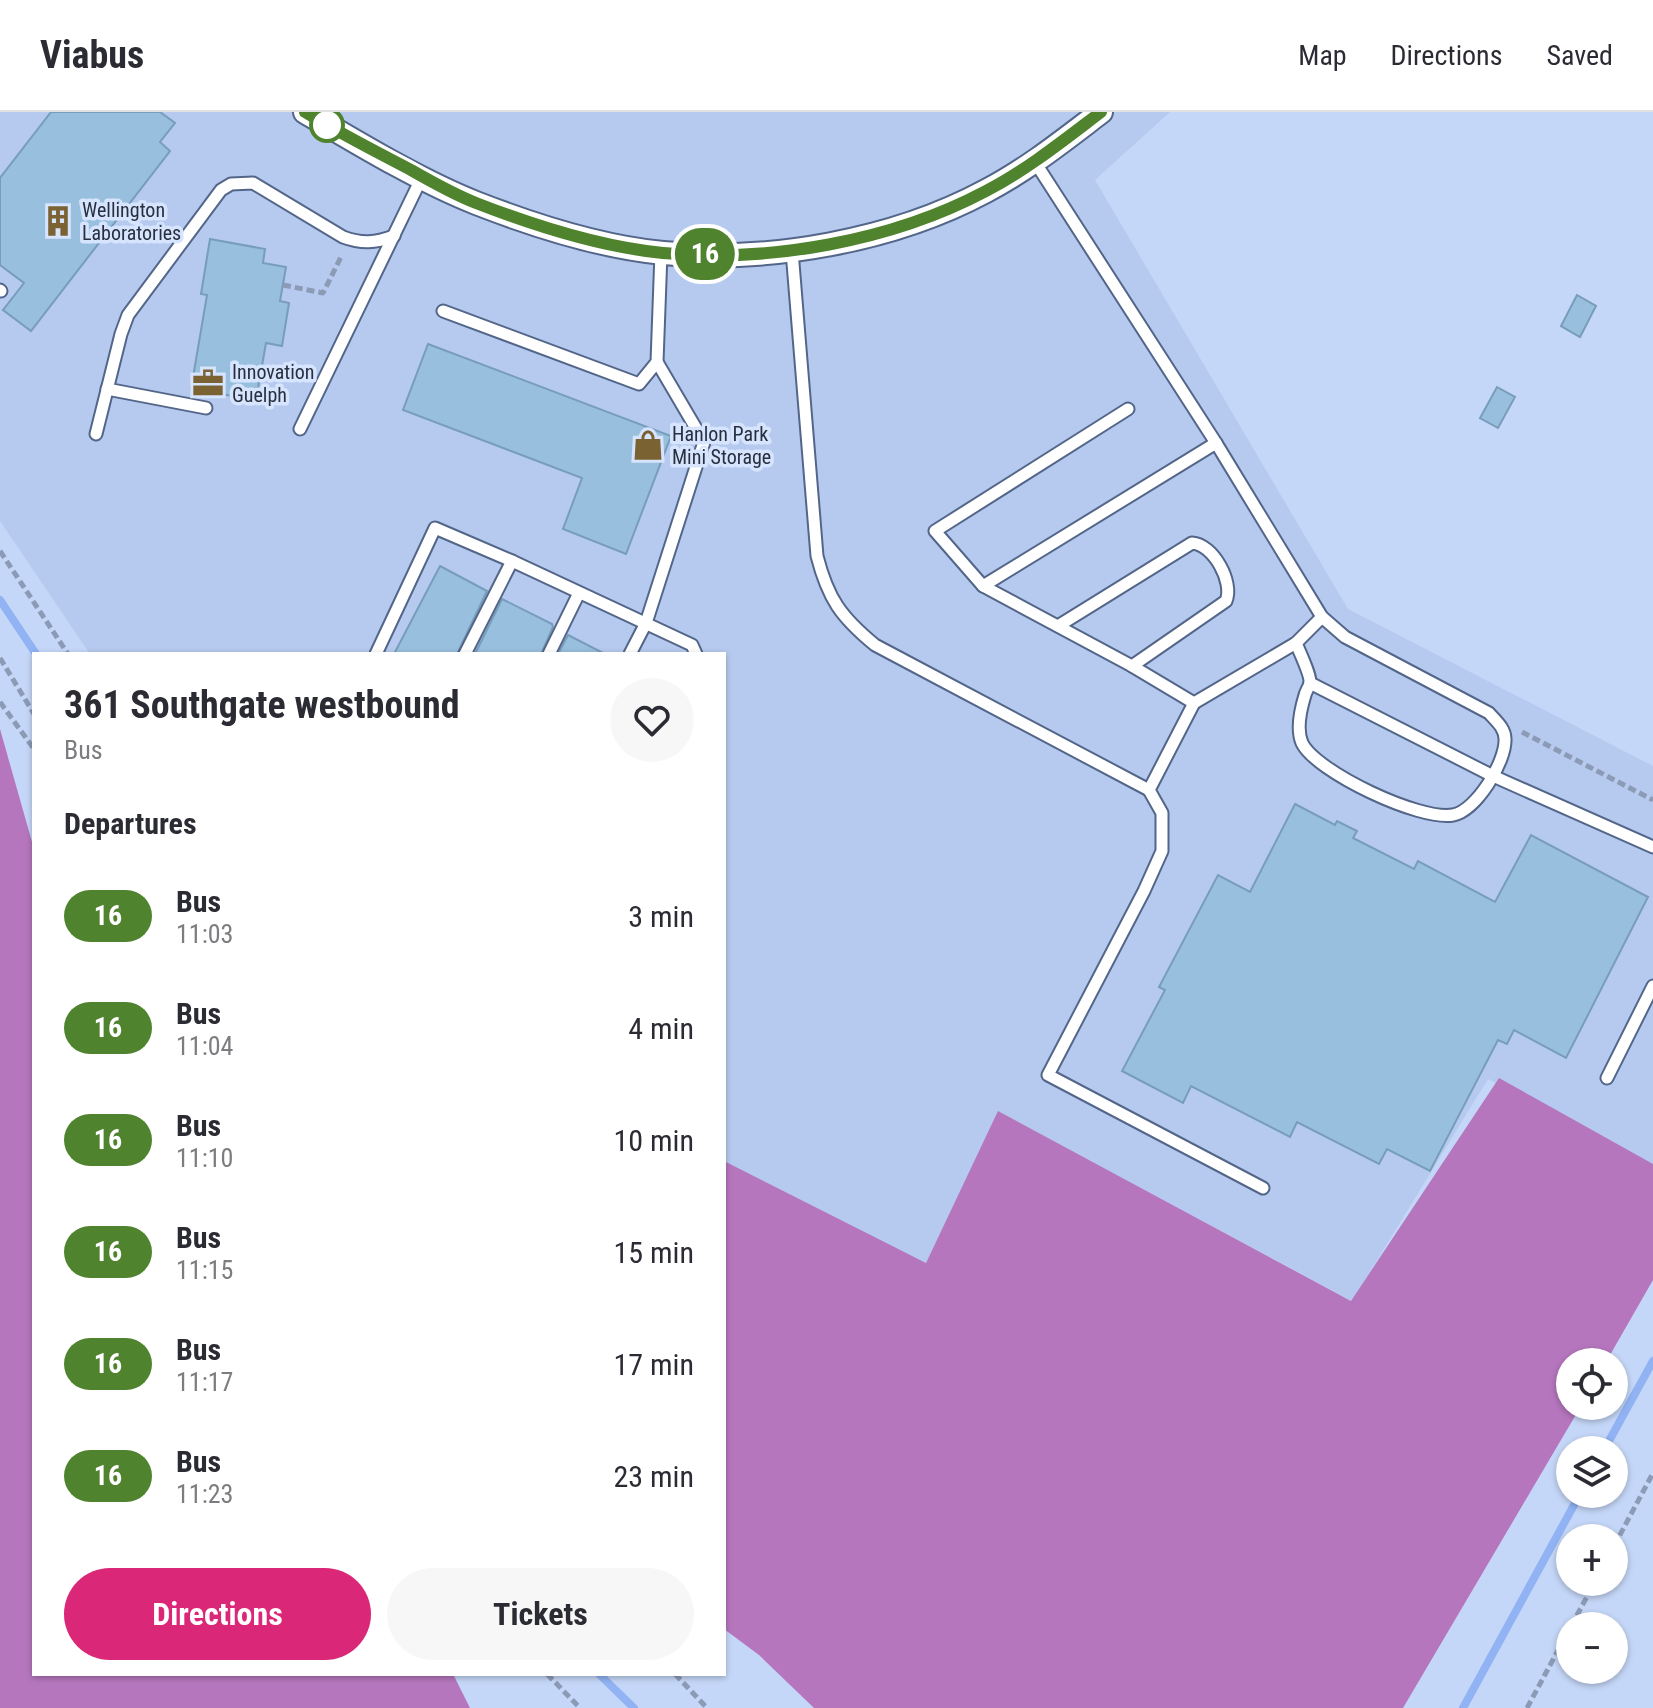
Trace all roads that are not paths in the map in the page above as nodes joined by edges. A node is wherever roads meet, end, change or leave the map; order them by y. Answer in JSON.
{"nodes":[{"id":1,"x":305,"y":112,"type":"edge"},
{"id":2,"x":1101,"y":112,"type":"edge"},
{"id":3,"x":1035,"y":162,"type":"junction"},
{"id":4,"x":423,"y":177,"type":"junction"},
{"id":5,"x":394,"y":236,"type":"junction"},
{"id":6,"x":792,"y":251,"type":"junction"},
{"id":7,"x":661,"y":253,"type":"junction"},
{"id":8,"x":443,"y":311,"type":"dead end"},
{"id":9,"x":657,"y":362,"type":"junction"},
{"id":10,"x":107,"y":389,"type":"junction"},
{"id":11,"x":206,"y":408,"type":"dead end"},
{"id":12,"x":1128,"y":409,"type":"dead end"},
{"id":13,"x":300,"y":429,"type":"dead end"},
{"id":14,"x":96,"y":434,"type":"dead end"},
{"id":15,"x":1216,"y":443,"type":"junction"},
{"id":16,"x":512,"y":561,"type":"junction"},
{"id":17,"x":983,"y":586,"type":"junction"},
{"id":18,"x":579,"y":593,"type":"junction"},
{"id":19,"x":1322,"y":617,"type":"junction"},
{"id":20,"x":646,"y":623,"type":"junction"},
{"id":21,"x":1058,"y":626,"type":"junction"},
{"id":22,"x":1296,"y":643,"type":"junction"},
{"id":23,"x":377,"y":652,"type":"edge"},
{"id":24,"x":466,"y":652,"type":"edge"},
{"id":25,"x":550,"y":652,"type":"edge"},
{"id":26,"x":631,"y":652,"type":"edge"},
{"id":27,"x":695,"y":652,"type":"edge"},
{"id":28,"x":1132,"y":666,"type":"junction"},
{"id":29,"x":1310,"y":683,"type":"junction"},
{"id":30,"x":1194,"y":703,"type":"junction"},
{"id":31,"x":1493,"y":776,"type":"junction"},
{"id":32,"x":1149,"y":790,"type":"junction"},
{"id":33,"x":1653,"y":847,"type":"edge"},
{"id":34,"x":1653,"y":986,"type":"edge"},
{"id":35,"x":1607,"y":1078,"type":"dead end"},
{"id":36,"x":1263,"y":1188,"type":"dead end"}],
"edges":[{"from":1,"to":4,"type":"street"},
{"from":2,"to":3,"type":"street"},
{"from":3,"to":6,"type":"street"},
{"from":3,"to":15,"type":"lane"},
{"from":4,"to":5,"type":"lane"},
{"from":4,"to":7,"type":"street"},
{"from":5,"to":10,"type":"lane"},
{"from":5,"to":13,"type":"lane"},
{"from":6,"to":7,"type":"street"},
{"from":6,"to":32,"type":"lane"},
{"from":7,"to":9,"type":"lane"},
{"from":8,"to":9,"type":"lane"},
{"from":9,"to":20,"type":"lane"},
{"from":10,"to":11,"type":"lane"},
{"from":10,"to":14,"type":"lane"},
{"from":12,"to":17,"type":"lane"},
{"from":15,"to":17,"type":"lane"},
{"from":15,"to":19,"type":"lane"},
{"from":16,"to":18,"type":"lane"},
{"from":16,"to":23,"type":"lane"},
{"from":16,"to":24,"type":"lane"},
{"from":17,"to":21,"type":"lane"},
{"from":18,"to":20,"type":"lane"},
{"from":18,"to":25,"type":"lane"},
{"from":19,"to":22,"type":"lane"},
{"from":19,"to":31,"type":"lane"},
{"from":20,"to":26,"type":"lane"},
{"from":20,"to":27,"type":"lane"},
{"from":21,"to":28,"type":"lane"},
{"from":21,"to":28,"type":"lane"},
{"from":22,"to":29,"type":"lane"},
{"from":22,"to":30,"type":"lane"},
{"from":28,"to":30,"type":"lane"},
{"from":29,"to":31,"type":"lane"},
{"from":29,"to":31,"type":"lane"},
{"from":30,"to":32,"type":"lane"},
{"from":31,"to":33,"type":"lane"},
{"from":32,"to":36,"type":"lane"},
{"from":34,"to":35,"type":"lane"}]}
